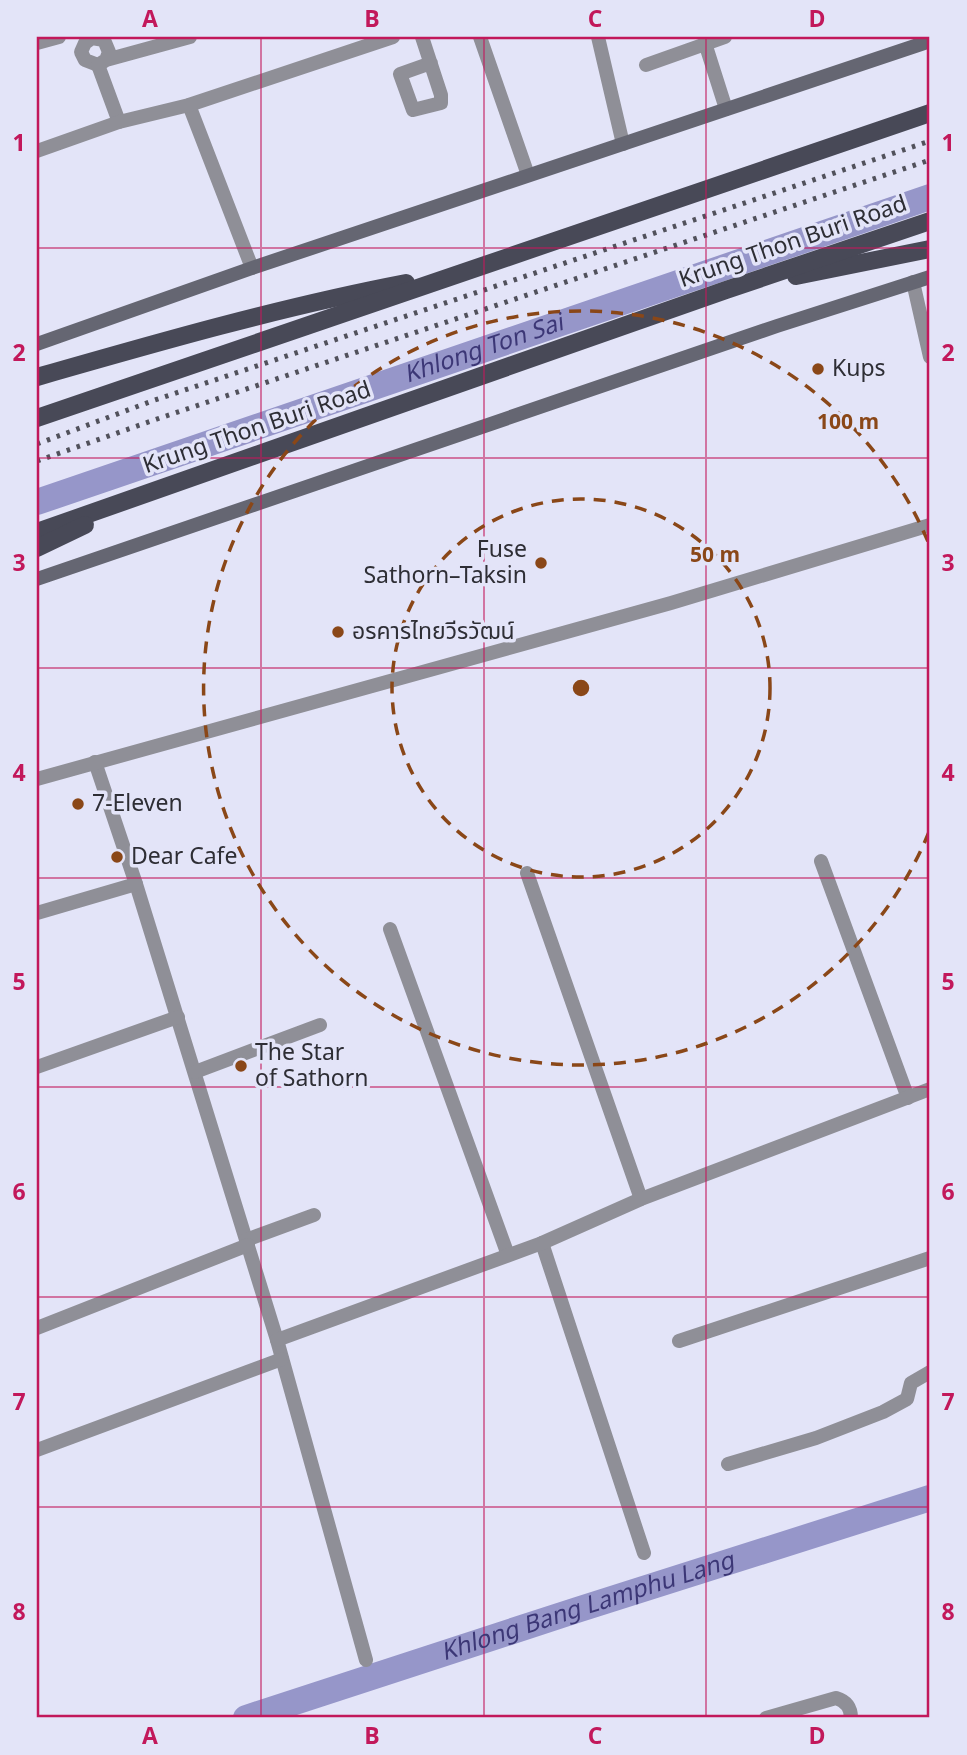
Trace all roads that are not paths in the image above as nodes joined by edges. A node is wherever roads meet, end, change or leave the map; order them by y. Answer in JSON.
{"nodes":[{"id":1,"x":59,"y":37,"type":"edge"},
{"id":2,"x":65,"y":37,"type":"edge"},
{"id":3,"x":190,"y":37,"type":"edge"},
{"id":4,"x":393,"y":37,"type":"edge"},
{"id":5,"x":422,"y":37,"type":"edge"},
{"id":6,"x":480,"y":37,"type":"edge"},
{"id":7,"x":598,"y":37,"type":"edge"},
{"id":8,"x":725,"y":37,"type":"edge"},
{"id":9,"x":930,"y":41,"type":"edge"},
{"id":10,"x":37,"y":43,"type":"edge"},
{"id":11,"x":85,"y":43,"type":"junction"},
{"id":12,"x":705,"y":43,"type":"junction"},
{"id":13,"x":102,"y":63,"type":"junction"},
{"id":14,"x":431,"y":63,"type":"dead end"},
{"id":15,"x":646,"y":65,"type":"dead end"},
{"id":16,"x":189,"y":105,"type":"junction"},
{"id":17,"x":726,"y":109,"type":"junction"},
{"id":18,"x":926,"y":113,"type":"edge"},
{"id":19,"x":119,"y":122,"type":"junction"},
{"id":20,"x":623,"y":144,"type":"junction"},
{"id":21,"x":37,"y":151,"type":"edge"},
{"id":22,"x":528,"y":175,"type":"junction"},
{"id":23,"x":930,"y":221,"type":"edge"},
{"id":24,"x":930,"y":249,"type":"edge"},
{"id":25,"x":252,"y":268,"type":"junction"},
{"id":26,"x":471,"y":270,"type":"junction"},
{"id":27,"x":930,"y":277,"type":"edge"},
{"id":28,"x":914,"y":282,"type":"junction"},
{"id":29,"x":726,"y":290,"type":"junction"},
{"id":30,"x":37,"y":344,"type":"edge"},
{"id":31,"x":930,"y":357,"type":"edge"},
{"id":32,"x":37,"y":377,"type":"edge"},
{"id":33,"x":37,"y":418,"type":"edge"},
{"id":34,"x":181,"y":481,"type":"junction"},
{"id":35,"x":930,"y":525,"type":"edge"},
{"id":36,"x":37,"y":532,"type":"edge"},
{"id":37,"x":37,"y":548,"type":"edge"},
{"id":38,"x":37,"y":579,"type":"edge"},
{"id":39,"x":95,"y":762,"type":"junction"},
{"id":40,"x":37,"y":779,"type":"edge"},
{"id":41,"x":821,"y":861,"type":"dead end"},
{"id":42,"x":527,"y":873,"type":"dead end"},
{"id":43,"x":136,"y":884,"type":"junction"},
{"id":44,"x":37,"y":913,"type":"edge"},
{"id":45,"x":390,"y":929,"type":"dead end"},
{"id":46,"x":178,"y":1017,"type":"junction"},
{"id":47,"x":320,"y":1025,"type":"dead end"},
{"id":48,"x":37,"y":1067,"type":"edge"},
{"id":49,"x":195,"y":1072,"type":"junction"},
{"id":50,"x":930,"y":1089,"type":"edge"},
{"id":51,"x":908,"y":1098,"type":"junction"},
{"id":52,"x":641,"y":1199,"type":"junction"},
{"id":53,"x":314,"y":1215,"type":"dead end"},
{"id":54,"x":247,"y":1242,"type":"junction"},
{"id":55,"x":542,"y":1243,"type":"junction"},
{"id":56,"x":508,"y":1255,"type":"junction"},
{"id":57,"x":930,"y":1258,"type":"edge"},
{"id":58,"x":37,"y":1328,"type":"edge"},
{"id":59,"x":277,"y":1340,"type":"junction"},
{"id":60,"x":679,"y":1341,"type":"dead end"},
{"id":61,"x":282,"y":1359,"type":"junction"},
{"id":62,"x":930,"y":1372,"type":"edge"},
{"id":63,"x":37,"y":1450,"type":"edge"},
{"id":64,"x":728,"y":1464,"type":"dead end"},
{"id":65,"x":644,"y":1553,"type":"dead end"},
{"id":66,"x":366,"y":1660,"type":"dead end"},
{"id":67,"x":766,"y":1718,"type":"edge"},
{"id":68,"x":851,"y":1718,"type":"edge"}],
"edges":[{"from":1,"to":10,"type":"street"},
{"from":2,"to":11,"type":"street"},
{"from":3,"to":13,"type":"street"},
{"from":4,"to":16,"type":"street"},
{"from":5,"to":14,"type":"street"},
{"from":6,"to":22,"type":"street"},
{"from":7,"to":20,"type":"street"},
{"from":8,"to":12,"type":"street"},
{"from":9,"to":17,"type":"main road"},
{"from":11,"to":13,"type":"street"},
{"from":11,"to":13,"type":"street"},
{"from":12,"to":15,"type":"street"},
{"from":12,"to":17,"type":"street"},
{"from":13,"to":19,"type":"street"},
{"from":16,"to":19,"type":"street"},
{"from":16,"to":25,"type":"street"},
{"from":17,"to":20,"type":"main road"},
{"from":18,"to":26,"type":"main road"},
{"from":19,"to":21,"type":"street"},
{"from":20,"to":22,"type":"main road"},
{"from":22,"to":25,"type":"main road"},
{"from":23,"to":29,"type":"main road","name":"Krung Thon Buri Road"},
{"from":24,"to":29,"type":"main road"},
{"from":25,"to":30,"type":"main road"},
{"from":26,"to":32,"type":"main road"},
{"from":26,"to":33,"type":"main road"},
{"from":27,"to":28,"type":"main road"},
{"from":28,"to":31,"type":"street"},
{"from":28,"to":38,"type":"main road"},
{"from":29,"to":34,"type":"main road","name":"Krung Thon Buri Road"},
{"from":34,"to":36,"type":"main road","name":"Krung Thon Buri Road"},
{"from":34,"to":37,"type":"main road"},
{"from":35,"to":39,"type":"street"},
{"from":39,"to":40,"type":"street"},
{"from":39,"to":43,"type":"street"},
{"from":41,"to":51,"type":"street"},
{"from":42,"to":52,"type":"street"},
{"from":43,"to":44,"type":"street"},
{"from":43,"to":46,"type":"street"},
{"from":45,"to":56,"type":"street"},
{"from":46,"to":48,"type":"street"},
{"from":46,"to":49,"type":"street"},
{"from":47,"to":49,"type":"street"},
{"from":49,"to":54,"type":"street"},
{"from":50,"to":51,"type":"street"},
{"from":51,"to":52,"type":"street"},
{"from":52,"to":55,"type":"street"},
{"from":53,"to":54,"type":"street"},
{"from":54,"to":58,"type":"street"},
{"from":54,"to":59,"type":"street"},
{"from":55,"to":56,"type":"street"},
{"from":55,"to":65,"type":"street"},
{"from":56,"to":59,"type":"street"},
{"from":57,"to":60,"type":"street"},
{"from":59,"to":61,"type":"street"},
{"from":61,"to":63,"type":"street"},
{"from":61,"to":66,"type":"street"},
{"from":62,"to":64,"type":"street"},
{"from":67,"to":68,"type":"street"}]}
